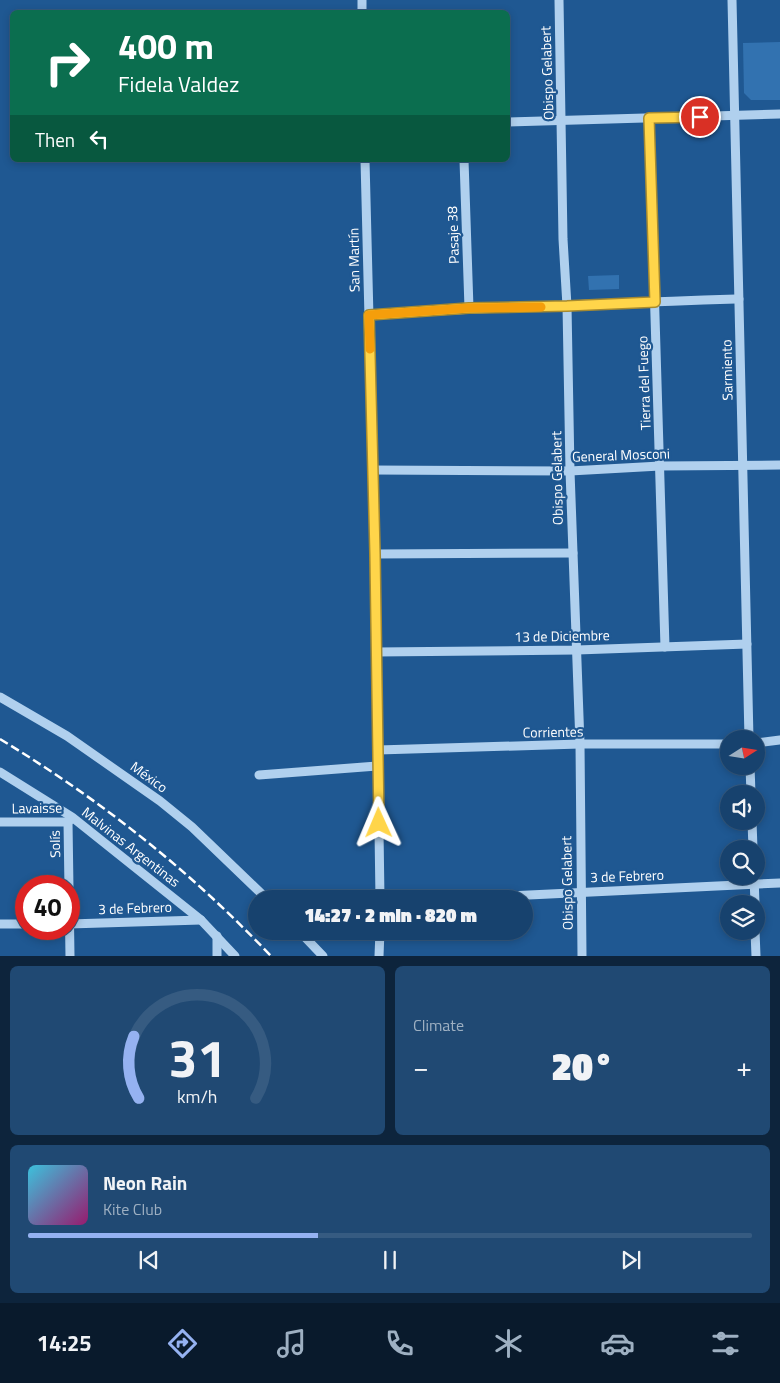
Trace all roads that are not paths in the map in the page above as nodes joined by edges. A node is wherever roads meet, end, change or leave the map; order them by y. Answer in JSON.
{"nodes":[{"id":1,"x":559,"y":0,"type":"edge"},
{"id":2,"x":732,"y":0,"type":"edge"},
{"id":3,"x":780,"y":114,"type":"edge"},
{"id":4,"x":735,"y":116,"type":"junction"},
{"id":5,"x":649,"y":118,"type":"junction"},
{"id":6,"x":562,"y":121,"type":"junction"},
{"id":7,"x":510,"y":122,"type":"edge"},
{"id":8,"x":365,"y":162,"type":"edge"},
{"id":9,"x":464,"y":162,"type":"edge"},
{"id":10,"x":739,"y":299,"type":"junction"},
{"id":11,"x":655,"y":302,"type":"junction"},
{"id":12,"x":567,"y":306,"type":"junction"},
{"id":13,"x":469,"y":308,"type":"junction"},
{"id":14,"x":369,"y":315,"type":"junction"},
{"id":15,"x":743,"y":465,"type":"junction"},
{"id":16,"x":780,"y":465,"type":"edge"},
{"id":17,"x":660,"y":466,"type":"junction"},
{"id":18,"x":373,"y":470,"type":"junction"},
{"id":19,"x":570,"y":471,"type":"junction"},
{"id":20,"x":572,"y":553,"type":"junction"},
{"id":21,"x":375,"y":554,"type":"junction"},
{"id":22,"x":747,"y":644,"type":"junction"},
{"id":23,"x":665,"y":647,"type":"junction"},
{"id":24,"x":577,"y":650,"type":"junction"},
{"id":25,"x":376,"y":652,"type":"junction"},
{"id":26,"x":0,"y":697,"type":"edge"},
{"id":27,"x":749,"y":730,"type":"edge"},
{"id":28,"x":780,"y":740,"type":"edge"},
{"id":29,"x":765,"y":742,"type":"edge"},
{"id":30,"x":580,"y":744,"type":"junction"},
{"id":31,"x":720,"y":744,"type":"edge"},
{"id":32,"x":378,"y":750,"type":"junction"},
{"id":33,"x":378,"y":766,"type":"junction"},
{"id":34,"x":0,"y":772,"type":"edge"},
{"id":35,"x":259,"y":775,"type":"dead end"},
{"id":36,"x":70,"y":820,"type":"junction"},
{"id":37,"x":0,"y":822,"type":"edge"},
{"id":38,"x":69,"y":875,"type":"edge"},
{"id":39,"x":765,"y":881,"type":"edge"},
{"id":40,"x":720,"y":882,"type":"edge"},
{"id":41,"x":780,"y":883,"type":"edge"},
{"id":42,"x":258,"y":890,"type":"edge"},
{"id":43,"x":380,"y":890,"type":"edge"},
{"id":44,"x":580,"y":891,"type":"junction"},
{"id":45,"x":533,"y":894,"type":"edge"},
{"id":46,"x":201,"y":920,"type":"junction"},
{"id":47,"x":0,"y":924,"type":"edge"},
{"id":48,"x":15,"y":924,"type":"edge"},
{"id":49,"x":80,"y":924,"type":"edge"},
{"id":50,"x":217,"y":936,"type":"junction"},
{"id":51,"x":70,"y":940,"type":"edge"},
{"id":52,"x":308,"y":940,"type":"edge"},
{"id":53,"x":380,"y":940,"type":"edge"},
{"id":54,"x":755,"y":940,"type":"edge"},
{"id":55,"x":70,"y":956,"type":"edge"},
{"id":56,"x":217,"y":956,"type":"edge"},
{"id":57,"x":236,"y":956,"type":"edge"},
{"id":58,"x":323,"y":956,"type":"edge"},
{"id":59,"x":379,"y":956,"type":"edge"},
{"id":60,"x":582,"y":956,"type":"edge"},
{"id":61,"x":756,"y":956,"type":"edge"}],
"edges":[{"from":1,"to":6,"type":"street","name":"Obispo Gelabert"},
{"from":2,"to":4,"type":"street","name":"Sarmiento"},
{"from":3,"to":4,"type":"street"},
{"from":4,"to":5,"type":"street"},
{"from":4,"to":10,"type":"street","name":"Sarmiento"},
{"from":5,"to":6,"type":"street"},
{"from":5,"to":11,"type":"street","name":"Tierra del Fuego"},
{"from":6,"to":7,"type":"street"},
{"from":6,"to":12,"type":"street","name":"Obispo Gelabert"},
{"from":8,"to":14,"type":"street","name":"San Martín"},
{"from":9,"to":13,"type":"street","name":"Pasaje 38"},
{"from":10,"to":11,"type":"street"},
{"from":10,"to":15,"type":"street","name":"Sarmiento"},
{"from":11,"to":12,"type":"street"},
{"from":11,"to":17,"type":"street","name":"Tierra del Fuego"},
{"from":12,"to":13,"type":"street"},
{"from":12,"to":19,"type":"street","name":"Obispo Gelabert"},
{"from":13,"to":14,"type":"street"},
{"from":14,"to":18,"type":"street","name":"San Martín"},
{"from":15,"to":16,"type":"street","name":"General Mosconi"},
{"from":15,"to":17,"type":"street","name":"General Mosconi"},
{"from":15,"to":22,"type":"street","name":"Sarmiento"},
{"from":17,"to":19,"type":"street","name":"General Mosconi"},
{"from":17,"to":23,"type":"street","name":"Tierra del Fuego"},
{"from":18,"to":19,"type":"street","name":"General Mosconi"},
{"from":18,"to":21,"type":"street","name":"San Martín"},
{"from":19,"to":20,"type":"street","name":"Obispo Gelabert"},
{"from":20,"to":21,"type":"street"},
{"from":20,"to":24,"type":"street","name":"Obispo Gelabert"},
{"from":21,"to":25,"type":"street","name":"San Martín"},
{"from":22,"to":23,"type":"street","name":"13 de Diciembre"},
{"from":22,"to":27,"type":"street","name":"Sarmiento"},
{"from":23,"to":24,"type":"street","name":"13 de Diciembre"},
{"from":24,"to":25,"type":"street","name":"13 de Diciembre"},
{"from":24,"to":30,"type":"street","name":"Obispo Gelabert"},
{"from":25,"to":32,"type":"street","name":"San Martín"},
{"from":26,"to":42,"type":"street","name":"México"},
{"from":28,"to":29,"type":"street"},
{"from":30,"to":31,"type":"street","name":"Corrientes"},
{"from":30,"to":32,"type":"street","name":"Corrientes"},
{"from":30,"to":44,"type":"street","name":"Obispo Gelabert"},
{"from":32,"to":33,"type":"street","name":"San Martín"},
{"from":33,"to":35,"type":"street"},
{"from":33,"to":43,"type":"street","name":"San Martín"},
{"from":34,"to":36,"type":"street","name":"Malvinas Argentinas"},
{"from":36,"to":37,"type":"street","name":"Lavaisse"},
{"from":36,"to":38,"type":"street","name":"Solís"},
{"from":36,"to":46,"type":"street","name":"Malvinas Argentinas"},
{"from":39,"to":41,"type":"street","name":"3 de Febrero"},
{"from":40,"to":44,"type":"street","name":"3 de Febrero"},
{"from":44,"to":45,"type":"street","name":"3 de Febrero"},
{"from":44,"to":60,"type":"street","name":"Obispo Gelabert"},
{"from":46,"to":49,"type":"street","name":"3 de Febrero"},
{"from":46,"to":50,"type":"street","name":"Malvinas Argentinas"},
{"from":47,"to":48,"type":"street"},
{"from":50,"to":56,"type":"street"},
{"from":50,"to":57,"type":"street","name":"Malvinas Argentinas"},
{"from":51,"to":55,"type":"street","name":"Solís"},
{"from":52,"to":58,"type":"street"},
{"from":53,"to":59,"type":"street"},
{"from":54,"to":61,"type":"street"}]}
